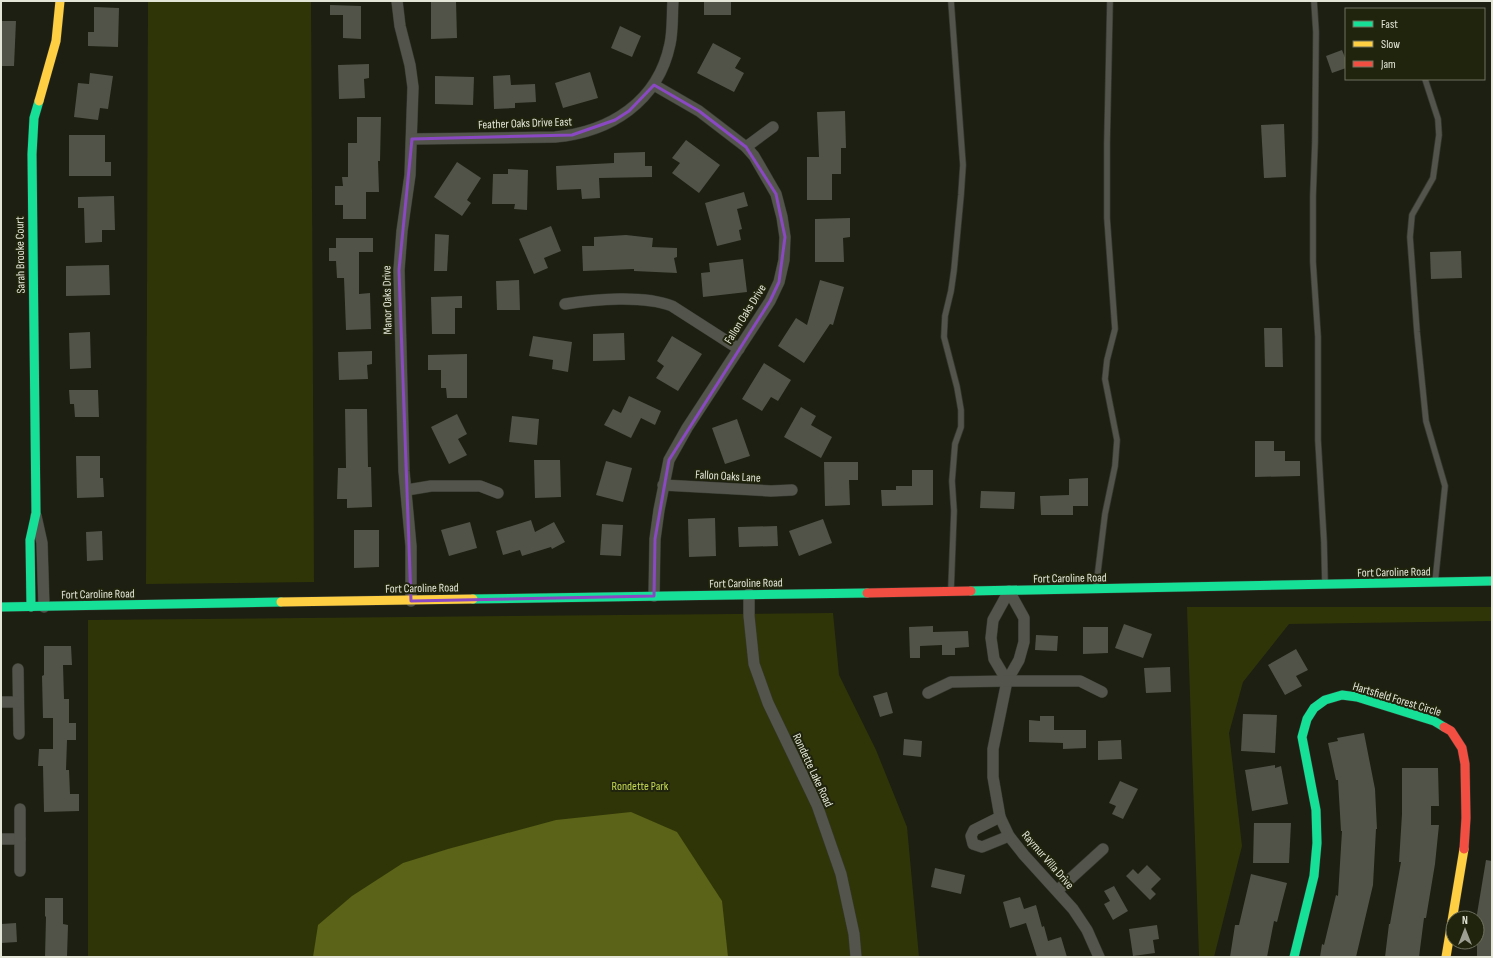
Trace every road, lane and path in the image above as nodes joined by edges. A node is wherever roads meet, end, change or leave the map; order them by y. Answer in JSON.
{"nodes":[{"id":1,"x":60,"y":1,"type":"edge"},
{"id":2,"x":397,"y":1,"type":"edge"},
{"id":3,"x":673,"y":1,"type":"edge"},
{"id":4,"x":951,"y":1,"type":"edge"},
{"id":5,"x":1110,"y":1,"type":"edge"},
{"id":6,"x":1314,"y":1,"type":"edge"},
{"id":7,"x":1424,"y":80,"type":"edge"},
{"id":8,"x":654,"y":85,"type":"junction"},
{"id":9,"x":773,"y":127,"type":"dead end"},
{"id":10,"x":412,"y":139,"type":"junction"},
{"id":11,"x":746,"y":147,"type":"junction"},
{"id":12,"x":565,"y":304,"type":"dead end"},
{"id":13,"x":739,"y":349,"type":"junction"},
{"id":14,"x":663,"y":485,"type":"junction"},
{"id":15,"x":407,"y":490,"type":"junction"},
{"id":16,"x":792,"y":490,"type":"dead end"},
{"id":17,"x":498,"y":493,"type":"dead end"},
{"id":18,"x":36,"y":513,"type":"junction"},
{"id":19,"x":1492,"y":581,"type":"edge"},
{"id":20,"x":1435,"y":583,"type":"junction"},
{"id":21,"x":1325,"y":585,"type":"junction"},
{"id":22,"x":1096,"y":589,"type":"junction"},
{"id":23,"x":1009,"y":591,"type":"junction"},
{"id":24,"x":951,"y":592,"type":"junction"},
{"id":25,"x":749,"y":594,"type":"junction"},
{"id":26,"x":654,"y":596,"type":"junction"},
{"id":27,"x":411,"y":601,"type":"junction"},
{"id":28,"x":31,"y":607,"type":"junction"},
{"id":29,"x":44,"y":607,"type":"junction"},
{"id":30,"x":1,"y":608,"type":"edge"},
{"id":31,"x":18,"y":669,"type":"dead end"},
{"id":32,"x":1007,"y":681,"type":"junction"},
{"id":33,"x":1102,"y":692,"type":"dead end"},
{"id":34,"x":928,"y":693,"type":"dead end"},
{"id":35,"x":1,"y":702,"type":"edge"},
{"id":36,"x":18,"y":702,"type":"junction"},
{"id":37,"x":19,"y":734,"type":"dead end"},
{"id":38,"x":20,"y":808,"type":"dead end"},
{"id":39,"x":1000,"y":817,"type":"junction"},
{"id":40,"x":1009,"y":836,"type":"junction"},
{"id":41,"x":1,"y":839,"type":"edge"},
{"id":42,"x":20,"y":839,"type":"junction"},
{"id":43,"x":1103,"y":849,"type":"dead end"},
{"id":44,"x":20,"y":871,"type":"dead end"},
{"id":45,"x":1058,"y":890,"type":"junction"},
{"id":46,"x":856,"y":957,"type":"edge"},
{"id":47,"x":1099,"y":957,"type":"edge"},
{"id":48,"x":1294,"y":957,"type":"edge"},
{"id":49,"x":1446,"y":957,"type":"edge"}],
"edges":[{"from":1,"to":18,"type":"street","name":"Sarah Brooke Court"},
{"from":2,"to":10,"type":"street","name":"Manor Oaks Drive"},
{"from":3,"to":8,"type":"street","name":"Feather Oaks Drive East"},
{"from":4,"to":24,"type":"lane"},
{"from":5,"to":22,"type":"lane"},
{"from":6,"to":21,"type":"lane"},
{"from":7,"to":20,"type":"lane"},
{"from":8,"to":10,"type":"street","name":"Feather Oaks Drive East"},
{"from":8,"to":11,"type":"street","name":"Fallon Oaks Drive"},
{"from":9,"to":11,"type":"street"},
{"from":10,"to":15,"type":"street","name":"Manor Oaks Drive"},
{"from":11,"to":13,"type":"street","name":"Fallon Oaks Drive"},
{"from":12,"to":13,"type":"street"},
{"from":13,"to":14,"type":"street","name":"Fallon Oaks Drive"},
{"from":14,"to":16,"type":"street","name":"Fallon Oaks Lane"},
{"from":14,"to":26,"type":"street","name":"Fallon Oaks Drive"},
{"from":15,"to":17,"type":"street"},
{"from":15,"to":27,"type":"street","name":"Manor Oaks Drive"},
{"from":18,"to":28,"type":"street","name":"Sarah Brooke Court"},
{"from":18,"to":29,"type":"street","name":"Sarah Brooke Court"},
{"from":19,"to":20,"type":"street","name":"Fort Caroline Road"},
{"from":20,"to":21,"type":"street","name":"Fort Caroline Road"},
{"from":21,"to":22,"type":"street","name":"Fort Caroline Road"},
{"from":22,"to":23,"type":"street","name":"Fort Caroline Road"},
{"from":23,"to":24,"type":"street","name":"Fort Caroline Road"},
{"from":23,"to":32,"type":"street","name":"Raymur Villa Drive"},
{"from":23,"to":32,"type":"street"},
{"from":24,"to":25,"type":"street","name":"Fort Caroline Road"},
{"from":25,"to":26,"type":"street","name":"Fort Caroline Road"},
{"from":25,"to":46,"type":"street","name":"Rondette Lake Road"},
{"from":26,"to":27,"type":"street","name":"Fort Caroline Road"},
{"from":27,"to":29,"type":"street","name":"Fort Caroline Road"},
{"from":28,"to":29,"type":"street","name":"Fort Caroline Road"},
{"from":28,"to":30,"type":"street","name":"Fort Caroline Road"},
{"from":31,"to":36,"type":"street"},
{"from":32,"to":33,"type":"street"},
{"from":32,"to":34,"type":"street"},
{"from":32,"to":39,"type":"street","name":"Raymur Villa Drive"},
{"from":35,"to":36,"type":"street"},
{"from":36,"to":37,"type":"street"},
{"from":38,"to":42,"type":"street"},
{"from":39,"to":40,"type":"street","name":"Raymur Villa Drive"},
{"from":39,"to":40,"type":"street"},
{"from":40,"to":45,"type":"street","name":"Raymur Villa Drive"},
{"from":41,"to":42,"type":"street"},
{"from":42,"to":44,"type":"street"},
{"from":43,"to":45,"type":"street"},
{"from":45,"to":47,"type":"street","name":"Raymur Villa Drive"},
{"from":48,"to":49,"type":"street","name":"Hartsfield Forest Circle"}]}
